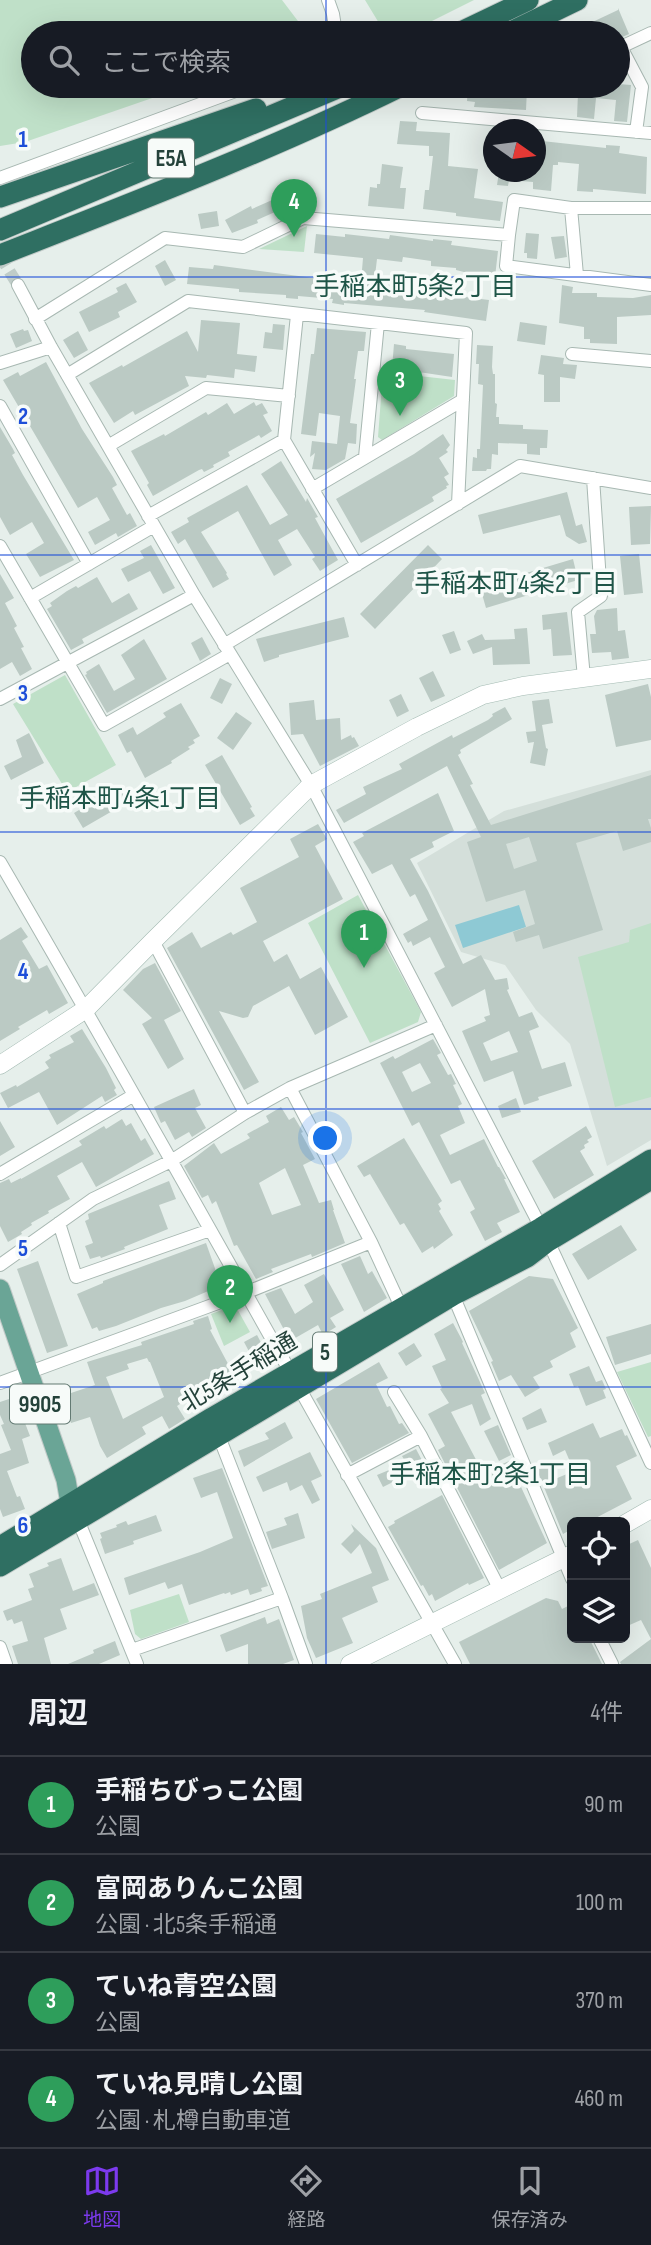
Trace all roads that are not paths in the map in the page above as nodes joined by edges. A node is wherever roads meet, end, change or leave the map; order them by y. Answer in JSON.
{"nodes":[{"id":1,"x":328,"y":0,"type":"edge"},
{"id":2,"x":528,"y":0,"type":"edge"},
{"id":3,"x":577,"y":0,"type":"edge"},
{"id":4,"x":334,"y":21,"type":"edge"},
{"id":5,"x":484,"y":21,"type":"edge"},
{"id":6,"x":534,"y":21,"type":"edge"},
{"id":7,"x":651,"y":33,"type":"edge"},
{"id":8,"x":630,"y":43,"type":"edge"},
{"id":9,"x":630,"y":64,"type":"edge"},
{"id":10,"x":217,"y":98,"type":"edge"},
{"id":11,"x":289,"y":98,"type":"edge"},
{"id":12,"x":314,"y":98,"type":"edge"},
{"id":13,"x":377,"y":98,"type":"edge"},
{"id":14,"x":422,"y":113,"type":"dead end"},
{"id":15,"x":636,"y":132,"type":"junction"},
{"id":16,"x":651,"y":133,"type":"edge"},
{"id":17,"x":0,"y":178,"type":"edge"},
{"id":18,"x":0,"y":197,"type":"edge"},
{"id":19,"x":571,"y":208,"type":"junction"},
{"id":20,"x":651,"y":208,"type":"edge"},
{"id":21,"x":0,"y":230,"type":"edge"},
{"id":22,"x":509,"y":235,"type":"junction"},
{"id":23,"x":0,"y":255,"type":"edge"},
{"id":24,"x":577,"y":275,"type":"junction"},
{"id":25,"x":18,"y":285,"type":"tunnel mouth"},
{"id":26,"x":651,"y":285,"type":"edge"},
{"id":27,"x":297,"y":314,"type":"junction"},
{"id":28,"x":35,"y":318,"type":"junction"},
{"id":29,"x":378,"y":323,"type":"junction"},
{"id":30,"x":51,"y":347,"type":"junction"},
{"id":31,"x":572,"y":354,"type":"dead end"},
{"id":32,"x":651,"y":361,"type":"edge"},
{"id":33,"x":0,"y":363,"type":"edge"},
{"id":34,"x":67,"y":375,"type":"junction"},
{"id":35,"x":289,"y":396,"type":"junction"},
{"id":36,"x":463,"y":400,"type":"junction"},
{"id":37,"x":0,"y":406,"type":"edge"},
{"id":38,"x":284,"y":440,"type":"junction"},
{"id":39,"x":108,"y":446,"type":"junction"},
{"id":40,"x":365,"y":457,"type":"junction"},
{"id":41,"x":593,"y":478,"type":"junction"},
{"id":42,"x":651,"y":488,"type":"edge"},
{"id":43,"x":312,"y":489,"type":"junction"},
{"id":44,"x":458,"y":504,"type":"junction"},
{"id":45,"x":151,"y":521,"type":"junction"},
{"id":46,"x":0,"y":546,"type":"edge"},
{"id":47,"x":89,"y":564,"type":"junction"},
{"id":48,"x":357,"y":565,"type":"junction"},
{"id":49,"x":194,"y":594,"type":"junction"},
{"id":50,"x":30,"y":598,"type":"junction"},
{"id":51,"x":227,"y":650,"type":"junction"},
{"id":52,"x":68,"y":663,"type":"junction"},
{"id":53,"x":651,"y":669,"type":"edge"},
{"id":54,"x":584,"y":678,"type":"junction"},
{"id":55,"x":0,"y":699,"type":"edge"},
{"id":56,"x":312,"y":785,"type":"junction"},
{"id":57,"x":1,"y":867,"type":"edge"},
{"id":58,"x":153,"y":941,"type":"junction"},
{"id":59,"x":86,"y":1009,"type":"junction"},
{"id":60,"x":436,"y":1025,"type":"junction"},
{"id":61,"x":0,"y":1065,"type":"edge"},
{"id":62,"x":290,"y":1088,"type":"junction"},
{"id":63,"x":134,"y":1095,"type":"junction"},
{"id":64,"x":246,"y":1113,"type":"junction"},
{"id":65,"x":651,"y":1160,"type":"edge"},
{"id":66,"x":171,"y":1161,"type":"junction"},
{"id":67,"x":0,"y":1174,"type":"edge"},
{"id":68,"x":651,"y":1179,"type":"edge"},
{"id":69,"x":59,"y":1223,"type":"junction"},
{"id":70,"x":210,"y":1230,"type":"junction"},
{"id":71,"x":544,"y":1235,"type":"junction"},
{"id":72,"x":370,"y":1242,"type":"junction"},
{"id":73,"x":0,"y":1265,"type":"edge"},
{"id":74,"x":0,"y":1289,"type":"edge"},
{"id":75,"x":245,"y":1293,"type":"junction"},
{"id":76,"x":453,"y":1295,"type":"junction"},
{"id":77,"x":402,"y":1309,"type":"junction"},
{"id":78,"x":29,"y":1372,"type":"junction"},
{"id":79,"x":295,"y":1380,"type":"junction"},
{"id":80,"x":0,"y":1383,"type":"edge"},
{"id":81,"x":394,"y":1392,"type":"dead end"},
{"id":82,"x":218,"y":1434,"type":"junction"},
{"id":83,"x":421,"y":1436,"type":"junction"},
{"id":84,"x":651,"y":1463,"type":"edge"},
{"id":85,"x":347,"y":1475,"type":"junction"},
{"id":86,"x":651,"y":1510,"type":"edge"},
{"id":87,"x":74,"y":1511,"type":"junction"},
{"id":88,"x":630,"y":1521,"type":"edge"},
{"id":89,"x":0,"y":1547,"type":"edge"},
{"id":90,"x":567,"y":1555,"type":"edge"},
{"id":91,"x":567,"y":1557,"type":"edge"},
{"id":92,"x":0,"y":1566,"type":"edge"},
{"id":93,"x":500,"y":1590,"type":"junction"},
{"id":94,"x":282,"y":1598,"type":"junction"},
{"id":95,"x":432,"y":1623,"type":"junction"},
{"id":96,"x":602,"y":1643,"type":"edge"},
{"id":97,"x":0,"y":1647,"type":"edge"},
{"id":98,"x":132,"y":1650,"type":"junction"},
{"id":99,"x":6,"y":1664,"type":"edge"},
{"id":100,"x":137,"y":1664,"type":"edge"},
{"id":101,"x":306,"y":1664,"type":"edge"},
{"id":102,"x":349,"y":1664,"type":"edge"},
{"id":103,"x":455,"y":1664,"type":"edge"},
{"id":104,"x":612,"y":1664,"type":"edge"}],
"edges":[{"from":1,"to":4,"type":"street"},
{"from":2,"to":5,"type":"highway"},
{"from":3,"to":6,"type":"highway"},
{"from":7,"to":8,"type":"street"},
{"from":9,"to":15,"type":"street"},
{"from":10,"to":17,"type":"street"},
{"from":11,"to":18,"type":"highway"},
{"from":12,"to":21,"type":"highway","number":"E5A"},
{"from":13,"to":23,"type":"highway","number":"E5A"},
{"from":14,"to":15,"type":"street"},
{"from":15,"to":16,"type":"street"},
{"from":19,"to":20,"type":"street"},
{"from":19,"to":22,"type":"street"},
{"from":19,"to":24,"type":"street"},
{"from":22,"to":24,"type":"street"},
{"from":22,"to":28,"type":"street"},
{"from":24,"to":26,"type":"street"},
{"from":25,"to":28,"type":"street"},
{"from":27,"to":29,"type":"street"},
{"from":27,"to":34,"type":"street"},
{"from":27,"to":35,"type":"street"},
{"from":28,"to":30,"type":"street"},
{"from":29,"to":36,"type":"street"},
{"from":29,"to":40,"type":"street"},
{"from":30,"to":33,"type":"street"},
{"from":30,"to":34,"type":"street"},
{"from":31,"to":32,"type":"street"},
{"from":34,"to":39,"type":"street"},
{"from":35,"to":38,"type":"street"},
{"from":35,"to":39,"type":"street"},
{"from":36,"to":40,"type":"street"},
{"from":36,"to":44,"type":"street"},
{"from":37,"to":47,"type":"street"},
{"from":38,"to":43,"type":"street"},
{"from":38,"to":45,"type":"street"},
{"from":39,"to":45,"type":"street"},
{"from":40,"to":43,"type":"street"},
{"from":41,"to":42,"type":"street"},
{"from":41,"to":44,"type":"street"},
{"from":41,"to":54,"type":"street"},
{"from":43,"to":48,"type":"street"},
{"from":44,"to":48,"type":"street"},
{"from":45,"to":47,"type":"street"},
{"from":45,"to":49,"type":"street"},
{"from":46,"to":50,"type":"street"},
{"from":47,"to":50,"type":"street"},
{"from":48,"to":51,"type":"street"},
{"from":49,"to":51,"type":"street"},
{"from":49,"to":52,"type":"street"},
{"from":50,"to":52,"type":"street"},
{"from":51,"to":52,"type":"street"},
{"from":51,"to":56,"type":"street"},
{"from":52,"to":55,"type":"street"},
{"from":53,"to":54,"type":"street"},
{"from":54,"to":56,"type":"street"},
{"from":56,"to":58,"type":"street"},
{"from":56,"to":60,"type":"street"},
{"from":57,"to":59,"type":"street"},
{"from":58,"to":59,"type":"street"},
{"from":58,"to":64,"type":"street"},
{"from":59,"to":61,"type":"street"},
{"from":59,"to":63,"type":"street"},
{"from":60,"to":62,"type":"street"},
{"from":60,"to":71,"type":"street"},
{"from":62,"to":64,"type":"street"},
{"from":62,"to":72,"type":"street"},
{"from":63,"to":66,"type":"street"},
{"from":63,"to":67,"type":"street"},
{"from":64,"to":66,"type":"street"},
{"from":65,"to":71,"type":"highway","name":"北5条手稲通","number":"5"},
{"from":66,"to":69,"type":"street"},
{"from":66,"to":70,"type":"street"},
{"from":68,"to":71,"type":"highway","name":"北5条手稲通","number":"5"},
{"from":69,"to":70,"type":"street"},
{"from":69,"to":73,"type":"street"},
{"from":70,"to":75,"type":"street"},
{"from":71,"to":76,"type":"highway","name":"北5条手稲通","number":"5"},
{"from":71,"to":77,"type":"highway","name":"北5条手稲通","number":"5"},
{"from":71,"to":84,"type":"street"},
{"from":72,"to":75,"type":"street"},
{"from":72,"to":77,"type":"street"},
{"from":74,"to":78,"type":"main road","number":"9905"},
{"from":75,"to":78,"type":"street"},
{"from":75,"to":79,"type":"street"},
{"from":76,"to":79,"type":"highway","name":"北5条手稲通","number":"5"},
{"from":76,"to":90,"type":"street"},
{"from":77,"to":79,"type":"highway","name":"北5条手稲通","number":"5"},
{"from":78,"to":80,"type":"street"},
{"from":78,"to":87,"type":"main road","number":"9905"},
{"from":79,"to":82,"type":"highway","name":"北5条手稲通","number":"5"},
{"from":79,"to":85,"type":"street"},
{"from":79,"to":87,"type":"highway","name":"北5条手稲通","number":"5"},
{"from":81,"to":83,"type":"street"},
{"from":82,"to":87,"type":"highway","name":"北5条手稲通","number":"5"},
{"from":82,"to":94,"type":"street"},
{"from":83,"to":85,"type":"street"},
{"from":83,"to":93,"type":"street"},
{"from":85,"to":95,"type":"street"},
{"from":86,"to":88,"type":"street"},
{"from":87,"to":89,"type":"highway","name":"北5条手稲通","number":"5"},
{"from":87,"to":92,"type":"highway","name":"北5条手稲通","number":"5"},
{"from":87,"to":98,"type":"street"},
{"from":91,"to":93,"type":"street"},
{"from":93,"to":95,"type":"street"},
{"from":94,"to":98,"type":"street"},
{"from":94,"to":101,"type":"street"},
{"from":95,"to":102,"type":"street"},
{"from":95,"to":103,"type":"street"},
{"from":96,"to":104,"type":"street"},
{"from":97,"to":99,"type":"street"},
{"from":98,"to":100,"type":"street"}]}
